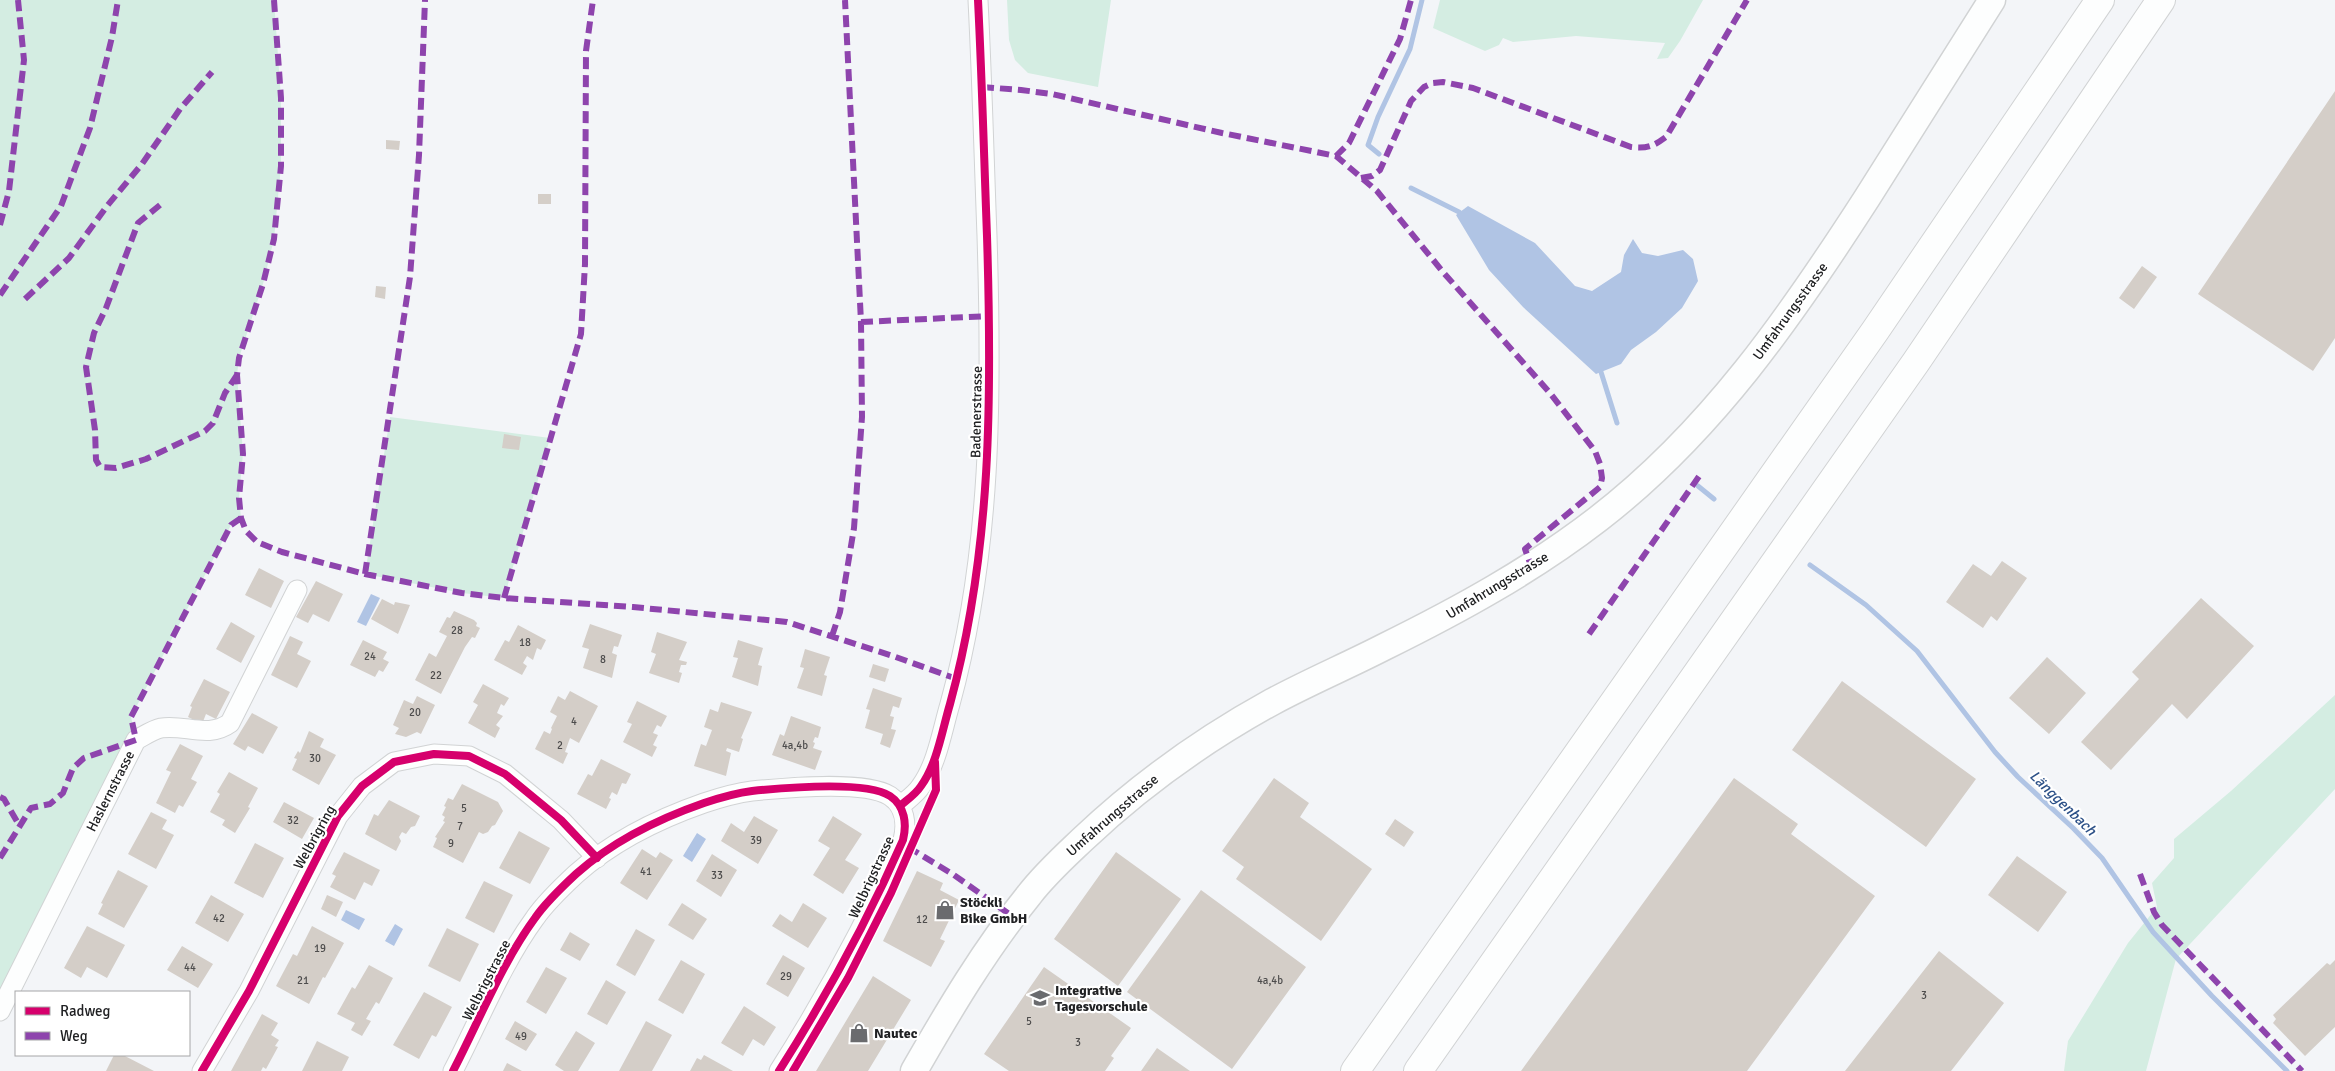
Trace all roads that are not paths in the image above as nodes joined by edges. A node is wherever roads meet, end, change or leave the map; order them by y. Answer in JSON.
{"nodes":[{"id":1,"x":978,"y":0,"type":"edge"},
{"id":2,"x":1992,"y":0,"type":"edge"},
{"id":3,"x":2100,"y":0,"type":"edge"},
{"id":4,"x":2161,"y":0,"type":"edge"},
{"id":5,"x":297,"y":590,"type":"dead end"},
{"id":6,"x":900,"y":806,"type":"junction"},
{"id":7,"x":597,"y":858,"type":"junction"},
{"id":8,"x":0,"y":1011,"type":"edge"},
{"id":9,"x":202,"y":1071,"type":"edge"},
{"id":10,"x":454,"y":1071,"type":"edge"},
{"id":11,"x":779,"y":1071,"type":"edge"},
{"id":12,"x":914,"y":1071,"type":"edge"},
{"id":13,"x":1355,"y":1071,"type":"edge"},
{"id":14,"x":1418,"y":1071,"type":"edge"}],
"edges":[{"from":1,"to":6,"type":"street","name":"Badenerstrasse"},
{"from":2,"to":12,"type":"main road","name":"Umfahrungsstrasse"},
{"from":3,"to":13,"type":"highway"},
{"from":4,"to":14,"type":"highway"},
{"from":5,"to":8,"type":"street","name":"Haslernstrasse"},
{"from":6,"to":7,"type":"street","name":"Welbrigstrasse"},
{"from":6,"to":11,"type":"street","name":"Welbrigstrasse"},
{"from":7,"to":9,"type":"street","name":"Welbrigring"},
{"from":7,"to":10,"type":"street","name":"Welbrigstrasse"}]}
